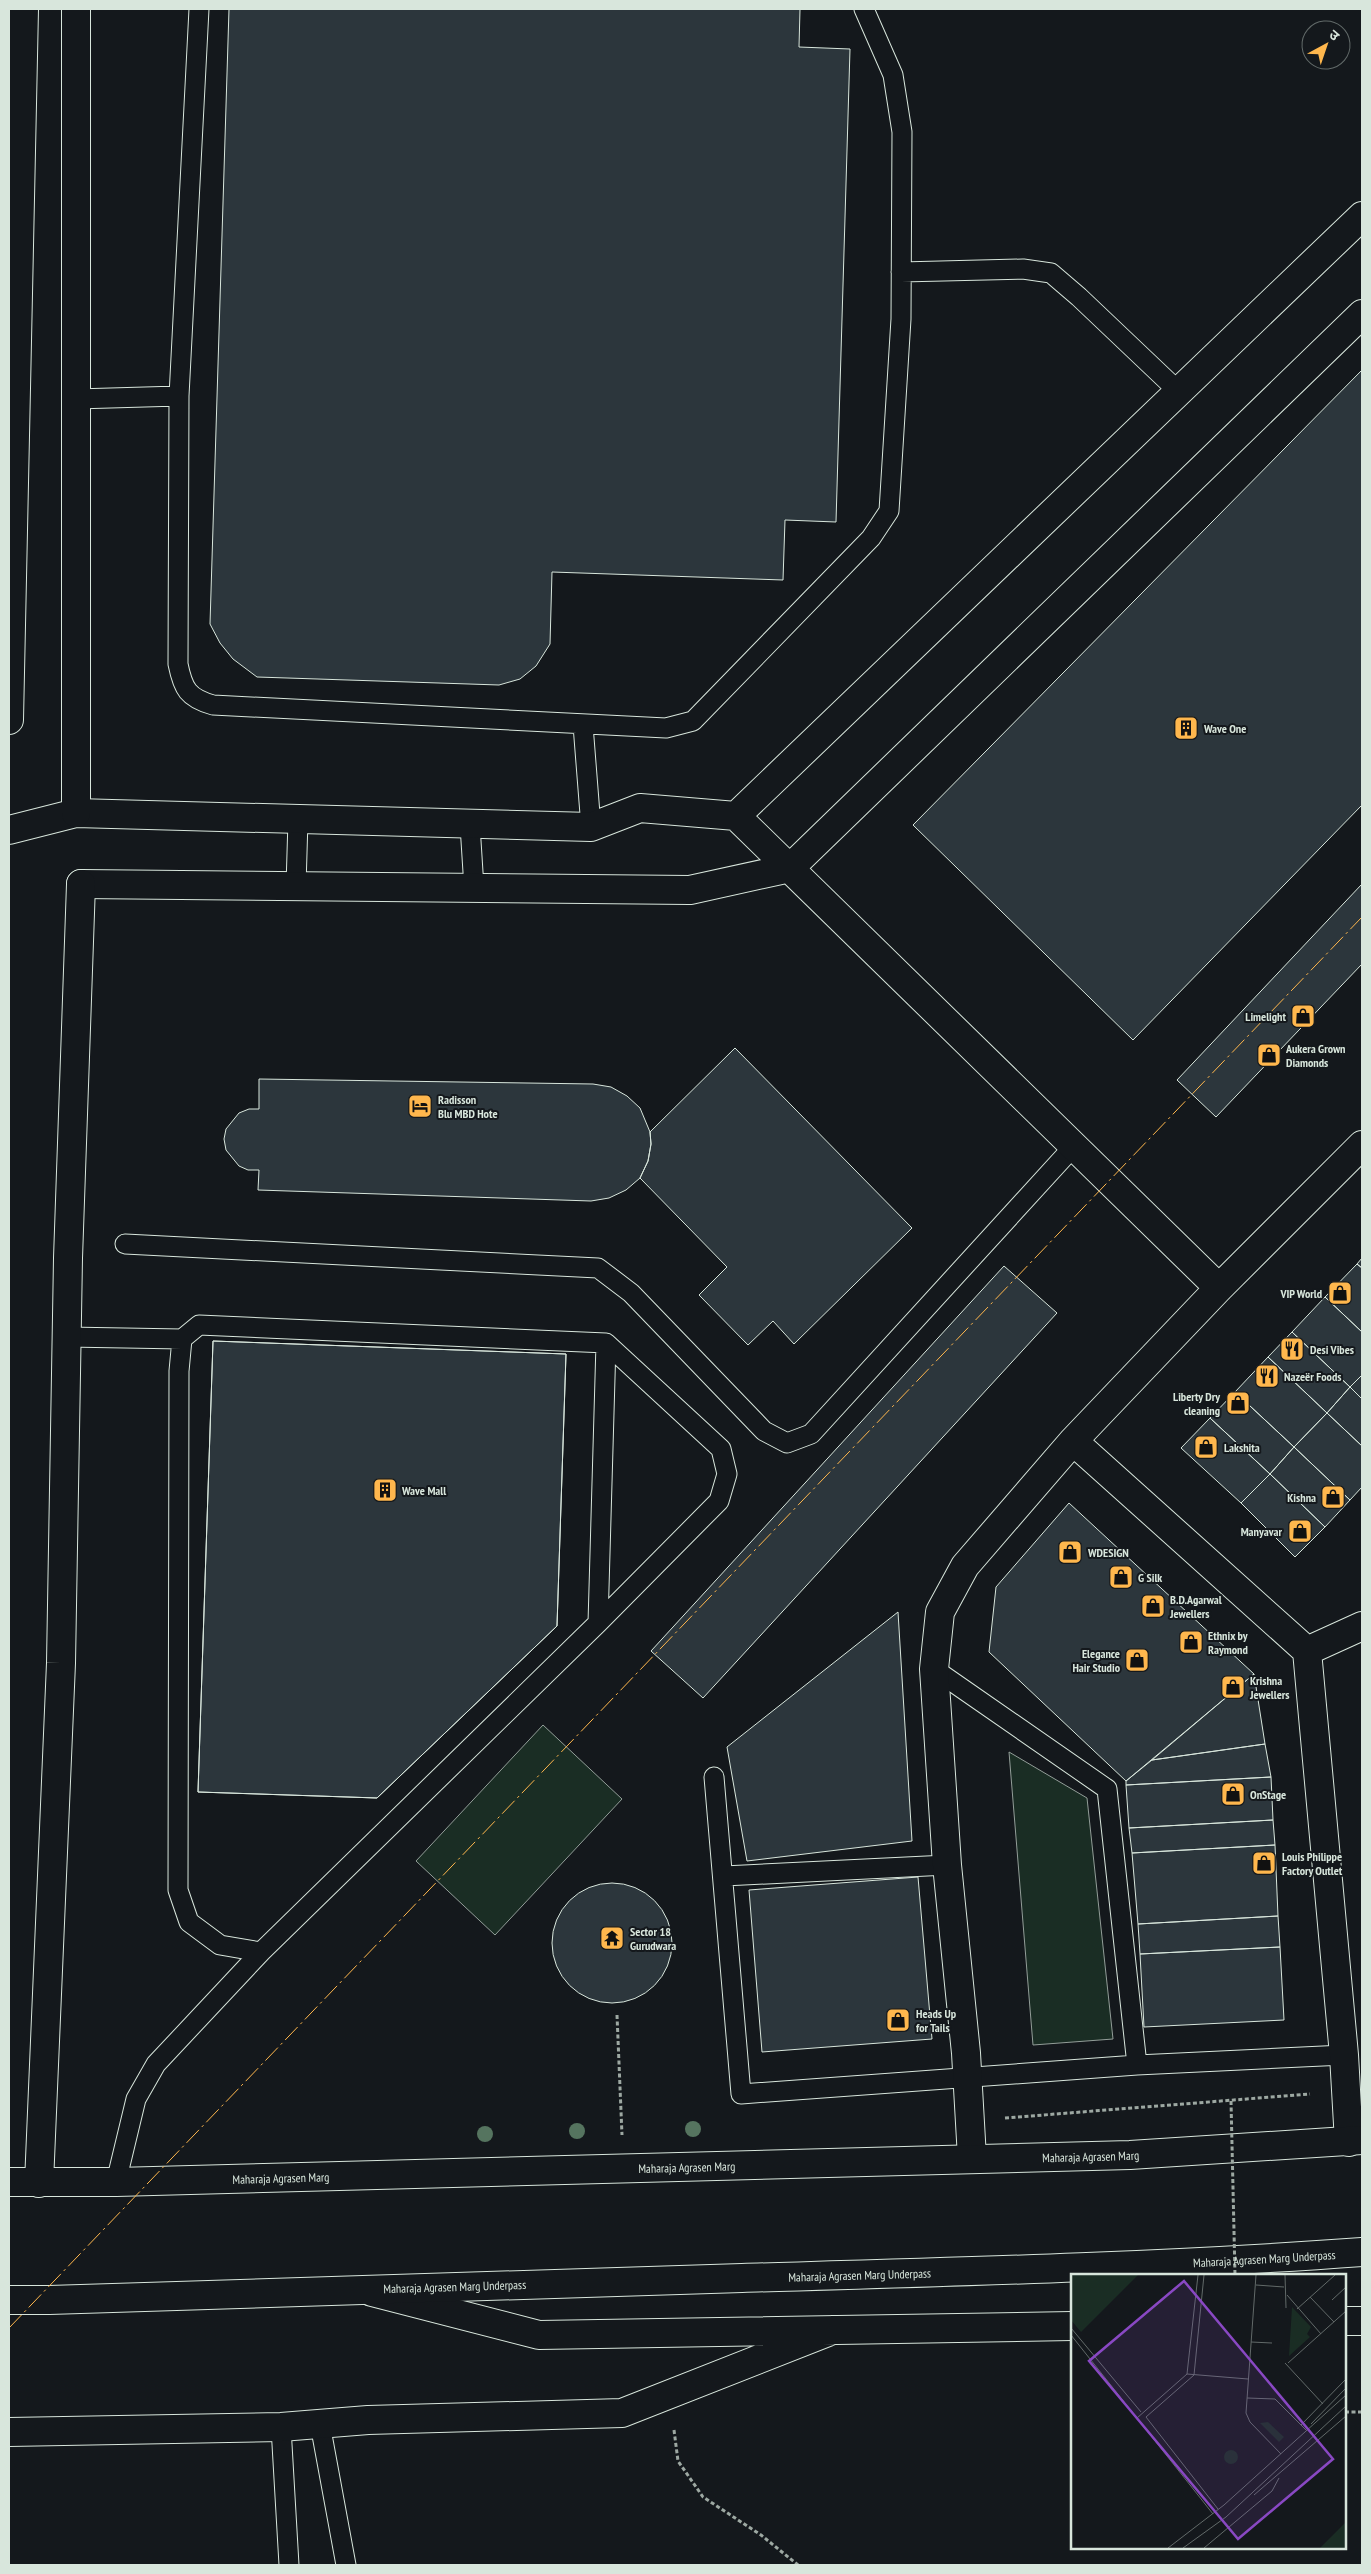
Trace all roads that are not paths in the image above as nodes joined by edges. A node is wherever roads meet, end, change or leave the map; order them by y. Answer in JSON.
{"nodes":[{"id":1,"x":24,"y":9,"type":"edge"},
{"id":2,"x":76,"y":9,"type":"edge"},
{"id":3,"x":199,"y":9,"type":"edge"},
{"id":4,"x":864,"y":9,"type":"edge"},
{"id":5,"x":1362,"y":216,"type":"edge"},
{"id":6,"x":14,"y":247,"type":"edge"},
{"id":7,"x":901,"y":272,"type":"junction"},
{"id":8,"x":1362,"y":314,"type":"edge"},
{"id":9,"x":1178,"y":391,"type":"junction"},
{"id":10,"x":179,"y":396,"type":"junction"},
{"id":11,"x":76,"y":399,"type":"junction"},
{"id":12,"x":9,"y":720,"type":"edge"},
{"id":13,"x":583,"y":724,"type":"junction"},
{"id":14,"x":76,"y":813,"type":"junction"},
{"id":15,"x":736,"y":816,"type":"junction"},
{"id":16,"x":298,"y":820,"type":"junction"},
{"id":17,"x":470,"y":824,"type":"junction"},
{"id":18,"x":591,"y":828,"type":"junction"},
{"id":19,"x":9,"y":830,"type":"edge"},
{"id":20,"x":790,"y":868,"type":"junction"},
{"id":21,"x":296,"y":886,"type":"junction"},
{"id":22,"x":474,"y":888,"type":"junction"},
{"id":23,"x":1362,"y":1145,"type":"edge"},
{"id":24,"x":1074,"y":1146,"type":"junction"},
{"id":25,"x":125,"y":1244,"type":"dead end"},
{"id":26,"x":1219,"y":1288,"type":"junction"},
{"id":27,"x":67,"y":1337,"type":"junction"},
{"id":28,"x":182,"y":1340,"type":"junction"},
{"id":29,"x":606,"y":1343,"type":"junction"},
{"id":30,"x":1073,"y":1441,"type":"junction"},
{"id":31,"x":598,"y":1623,"type":"junction"},
{"id":32,"x":1362,"y":1626,"type":"edge"},
{"id":33,"x":1307,"y":1651,"type":"junction"},
{"id":34,"x":934,"y":1669,"type":"junction"},
{"id":35,"x":714,"y":1777,"type":"dead end"},
{"id":36,"x":947,"y":1865,"type":"junction"},
{"id":37,"x":724,"y":1876,"type":"junction"},
{"id":38,"x":261,"y":1952,"type":"junction"},
{"id":39,"x":1353,"y":2054,"type":"edge"},
{"id":40,"x":1137,"y":2065,"type":"junction"},
{"id":41,"x":967,"y":2078,"type":"junction"},
{"id":42,"x":1356,"y":2141,"type":"edge"},
{"id":43,"x":972,"y":2158,"type":"junction"},
{"id":44,"x":9,"y":2182,"type":"edge"},
{"id":45,"x":116,"y":2182,"type":"junction"},
{"id":46,"x":39,"y":2183,"type":"junction"},
{"id":47,"x":1362,"y":2252,"type":"edge"},
{"id":48,"x":358,"y":2288,"type":"junction"},
{"id":49,"x":9,"y":2300,"type":"edge"},
{"id":50,"x":1346,"y":2321,"type":"edge"},
{"id":51,"x":1362,"y":2321,"type":"edge"},
{"id":52,"x":1071,"y":2326,"type":"edge"},
{"id":53,"x":833,"y":2330,"type":"junction"},
{"id":54,"x":320,"y":2424,"type":"junction"},
{"id":55,"x":281,"y":2427,"type":"junction"},
{"id":56,"x":9,"y":2432,"type":"edge"},
{"id":57,"x":290,"y":2565,"type":"edge"},
{"id":58,"x":346,"y":2565,"type":"edge"}],
"edges":[{"from":1,"to":6,"type":"street"},
{"from":2,"to":11,"type":"street"},
{"from":3,"to":10,"type":"lane"},
{"from":4,"to":7,"type":"lane"},
{"from":5,"to":9,"type":"street"},
{"from":6,"to":12,"type":"street"},
{"from":7,"to":9,"type":"lane"},
{"from":7,"to":13,"type":"lane"},
{"from":8,"to":20,"type":"street"},
{"from":9,"to":15,"type":"street"},
{"from":10,"to":11,"type":"lane"},
{"from":10,"to":13,"type":"lane"},
{"from":11,"to":14,"type":"street"},
{"from":13,"to":18,"type":"lane"},
{"from":14,"to":16,"type":"street"},
{"from":14,"to":19,"type":"street"},
{"from":15,"to":18,"type":"street"},
{"from":15,"to":20,"type":"street"},
{"from":16,"to":17,"type":"street"},
{"from":16,"to":21,"type":"lane"},
{"from":17,"to":18,"type":"street"},
{"from":17,"to":22,"type":"lane"},
{"from":20,"to":22,"type":"street"},
{"from":20,"to":24,"type":"street"},
{"from":21,"to":22,"type":"street"},
{"from":21,"to":27,"type":"street"},
{"from":23,"to":26,"type":"street"},
{"from":24,"to":25,"type":"lane"},
{"from":24,"to":26,"type":"street"},
{"from":26,"to":30,"type":"street"},
{"from":27,"to":28,"type":"lane"},
{"from":27,"to":46,"type":"street"},
{"from":28,"to":29,"type":"lane"},
{"from":28,"to":38,"type":"lane"},
{"from":29,"to":31,"type":"lane"},
{"from":29,"to":31,"type":"lane"},
{"from":30,"to":33,"type":"street"},
{"from":30,"to":34,"type":"street"},
{"from":31,"to":38,"type":"lane"},
{"from":32,"to":33,"type":"street"},
{"from":33,"to":39,"type":"street"},
{"from":34,"to":36,"type":"street"},
{"from":34,"to":40,"type":"lane"},
{"from":35,"to":37,"type":"lane"},
{"from":36,"to":37,"type":"lane"},
{"from":36,"to":41,"type":"street"},
{"from":37,"to":41,"type":"lane"},
{"from":38,"to":45,"type":"lane"},
{"from":39,"to":40,"type":"lane"},
{"from":39,"to":42,"type":"street"},
{"from":40,"to":41,"type":"lane"},
{"from":41,"to":43,"type":"street"},
{"from":42,"to":43,"type":"street","name":"Maharaja Agrasen Marg"},
{"from":43,"to":45,"type":"street","name":"Maharaja Agrasen Marg"},
{"from":44,"to":46,"type":"street","name":"Maharaja Agrasen Marg"},
{"from":45,"to":46,"type":"street","name":"Maharaja Agrasen Marg"},
{"from":47,"to":48,"type":"street","name":"Maharaja Agrasen Marg Underpass"},
{"from":48,"to":49,"type":"street"},
{"from":48,"to":53,"type":"street"},
{"from":50,"to":51,"type":"street"},
{"from":52,"to":53,"type":"street"},
{"from":53,"to":54,"type":"street"},
{"from":54,"to":55,"type":"street"},
{"from":54,"to":58,"type":"lane"},
{"from":55,"to":56,"type":"street"},
{"from":55,"to":57,"type":"lane"}]}
